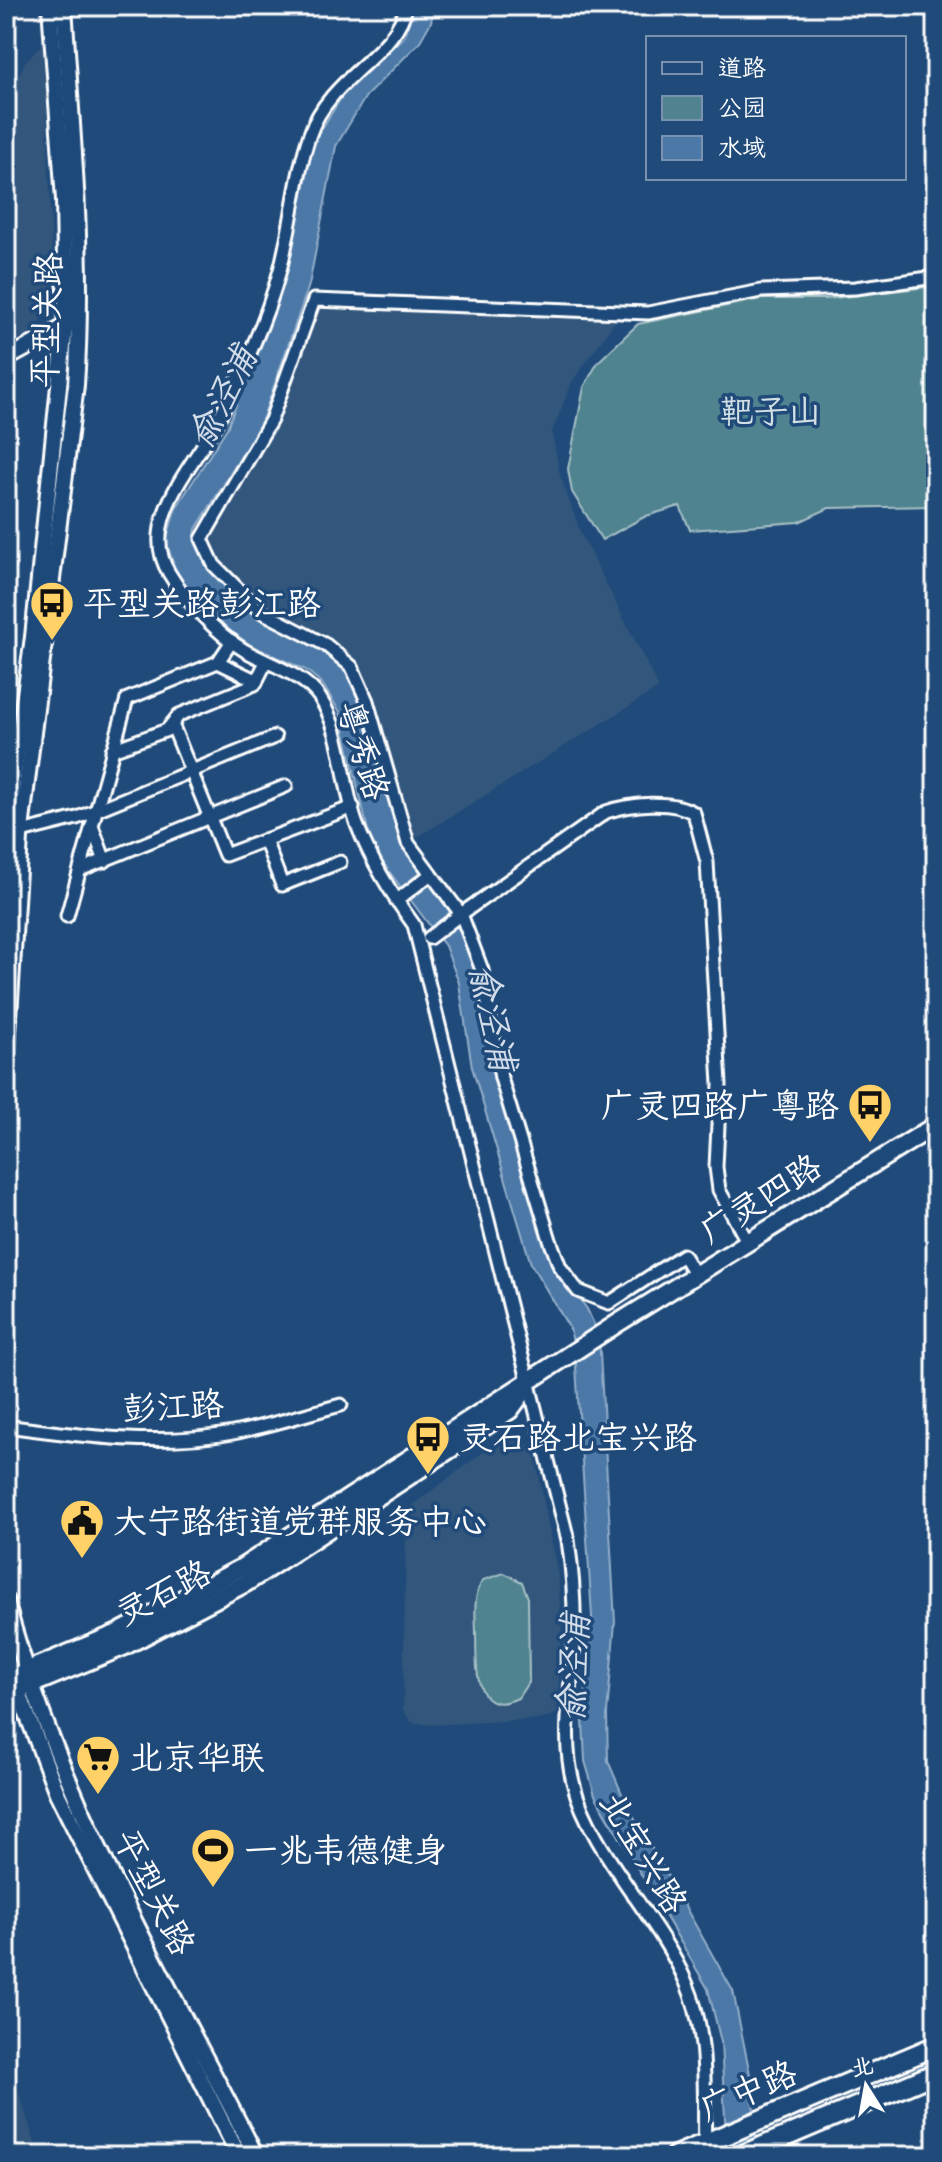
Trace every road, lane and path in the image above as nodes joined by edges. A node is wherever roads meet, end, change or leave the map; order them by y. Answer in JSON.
{"nodes":[{"id":1,"x":50,"y":6,"type":"edge"},
{"id":2,"x":64,"y":6,"type":"edge"},
{"id":3,"x":406,"y":6,"type":"edge"},
{"id":4,"x":936,"y":277,"type":"edge"},
{"id":5,"x":81,"y":319,"type":"junction"},
{"id":6,"x":65,"y":326,"type":"junction"},
{"id":7,"x":6,"y":359,"type":"edge"},
{"id":8,"x":232,"y":641,"type":"junction"},
{"id":9,"x":218,"y":662,"type":"junction"},
{"id":10,"x":266,"y":662,"type":"junction"},
{"id":11,"x":257,"y":681,"type":"junction"},
{"id":12,"x":172,"y":724,"type":"junction"},
{"id":13,"x":275,"y":737,"type":"dead end"},
{"id":14,"x":112,"y":750,"type":"junction"},
{"id":15,"x":191,"y":772,"type":"junction"},
{"id":16,"x":286,"y":786,"type":"dead end"},
{"id":17,"x":353,"y":807,"type":"junction"},
{"id":18,"x":96,"y":811,"type":"junction"},
{"id":19,"x":208,"y":816,"type":"junction"},
{"id":20,"x":92,"y":826,"type":"junction"},
{"id":21,"x":13,"y":831,"type":"edge"},
{"id":22,"x":265,"y":840,"type":"junction"},
{"id":23,"x":105,"y":861,"type":"junction"},
{"id":24,"x":340,"y":862,"type":"dead end"},
{"id":25,"x":80,"y":870,"type":"junction"},
{"id":26,"x":431,"y":874,"type":"junction"},
{"id":27,"x":396,"y":901,"type":"junction"},
{"id":28,"x":459,"y":915,"type":"junction"},
{"id":29,"x":67,"y":916,"type":"dead end"},
{"id":30,"x":429,"y":938,"type":"dead end"},
{"id":31,"x":6,"y":1065,"type":"edge"},
{"id":32,"x":936,"y":1125,"type":"edge"},
{"id":33,"x":747,"y":1241,"type":"junction"},
{"id":34,"x":695,"y":1275,"type":"junction"},
{"id":35,"x":550,"y":1367,"type":"joint"},
{"id":36,"x":530,"y":1383,"type":"junction"},
{"id":37,"x":341,"y":1405,"type":"dead end"},
{"id":38,"x":6,"y":1426,"type":"edge"},
{"id":39,"x":6,"y":1601,"type":"edge"},
{"id":40,"x":6,"y":1659,"type":"edge"},
{"id":41,"x":16,"y":1684,"type":"edge"},
{"id":42,"x":936,"y":2046,"type":"edge"},
{"id":43,"x":936,"y":2073,"type":"edge"},
{"id":44,"x":705,"y":2150,"type":"edge"},
{"id":45,"x":748,"y":2152,"type":"edge"},
{"id":46,"x":239,"y":2156,"type":"edge"},
{"id":47,"x":256,"y":2156,"type":"edge"},
{"id":48,"x":675,"y":2156,"type":"edge"}],
"edges":[{"from":1,"to":6,"type":"street","name":"平型关路"},
{"from":2,"to":5,"type":"street","name":"平型关路"},
{"from":3,"to":8,"type":"street","name":"粤秀路"},
{"from":4,"to":26,"type":"street"},
{"from":5,"to":6,"type":"street"},
{"from":5,"to":21,"type":"street","name":"平型关路"},
{"from":6,"to":7,"type":"street"},
{"from":6,"to":21,"type":"street","name":"平型关路"},
{"from":8,"to":9,"type":"street"},
{"from":8,"to":10,"type":"street","name":"粤秀路"},
{"from":9,"to":11,"type":"street"},
{"from":9,"to":14,"type":"street"},
{"from":10,"to":11,"type":"street"},
{"from":10,"to":17,"type":"street","name":"粤秀路"},
{"from":11,"to":12,"type":"street"},
{"from":12,"to":14,"type":"street"},
{"from":12,"to":15,"type":"street"},
{"from":13,"to":15,"type":"street"},
{"from":14,"to":18,"type":"street"},
{"from":15,"to":18,"type":"street"},
{"from":15,"to":19,"type":"street"},
{"from":16,"to":19,"type":"street"},
{"from":17,"to":22,"type":"street"},
{"from":17,"to":27,"type":"street","name":"粤秀路"},
{"from":18,"to":20,"type":"street"},
{"from":18,"to":21,"type":"street"},
{"from":19,"to":22,"type":"street"},
{"from":19,"to":23,"type":"street"},
{"from":20,"to":23,"type":"street"},
{"from":20,"to":25,"type":"street"},
{"from":21,"to":31,"type":"street","name":"平型关路"},
{"from":22,"to":24,"type":"street"},
{"from":23,"to":25,"type":"street"},
{"from":25,"to":29,"type":"street"},
{"from":26,"to":27,"type":"street"},
{"from":26,"to":28,"type":"street"},
{"from":27,"to":36,"type":"street","name":"粤秀路"},
{"from":28,"to":30,"type":"street"},
{"from":28,"to":33,"type":"street"},
{"from":28,"to":34,"type":"street"},
{"from":32,"to":33,"type":"main road","name":"广灵四路"},
{"from":33,"to":34,"type":"main road","name":"广灵四路"},
{"from":34,"to":35,"type":"main road","name":"广灵四路"},
{"from":35,"to":36,"type":"main road","name":"灵石路"},
{"from":36,"to":41,"type":"main road","name":"灵石路"},
{"from":36,"to":44,"type":"street","name":"北宝兴路"},
{"from":37,"to":38,"type":"street","name":"彭江路"},
{"from":39,"to":41,"type":"street","name":"平型关路"},
{"from":40,"to":41,"type":"street","name":"平型关路"},
{"from":41,"to":46,"type":"street","name":"平型关路"},
{"from":41,"to":47,"type":"street","name":"平型关路"},
{"from":42,"to":44,"type":"main road","name":"广中路"},
{"from":43,"to":45,"type":"main road","name":"广中路"},
{"from":44,"to":48,"type":"main road","name":"广中路"}]}
